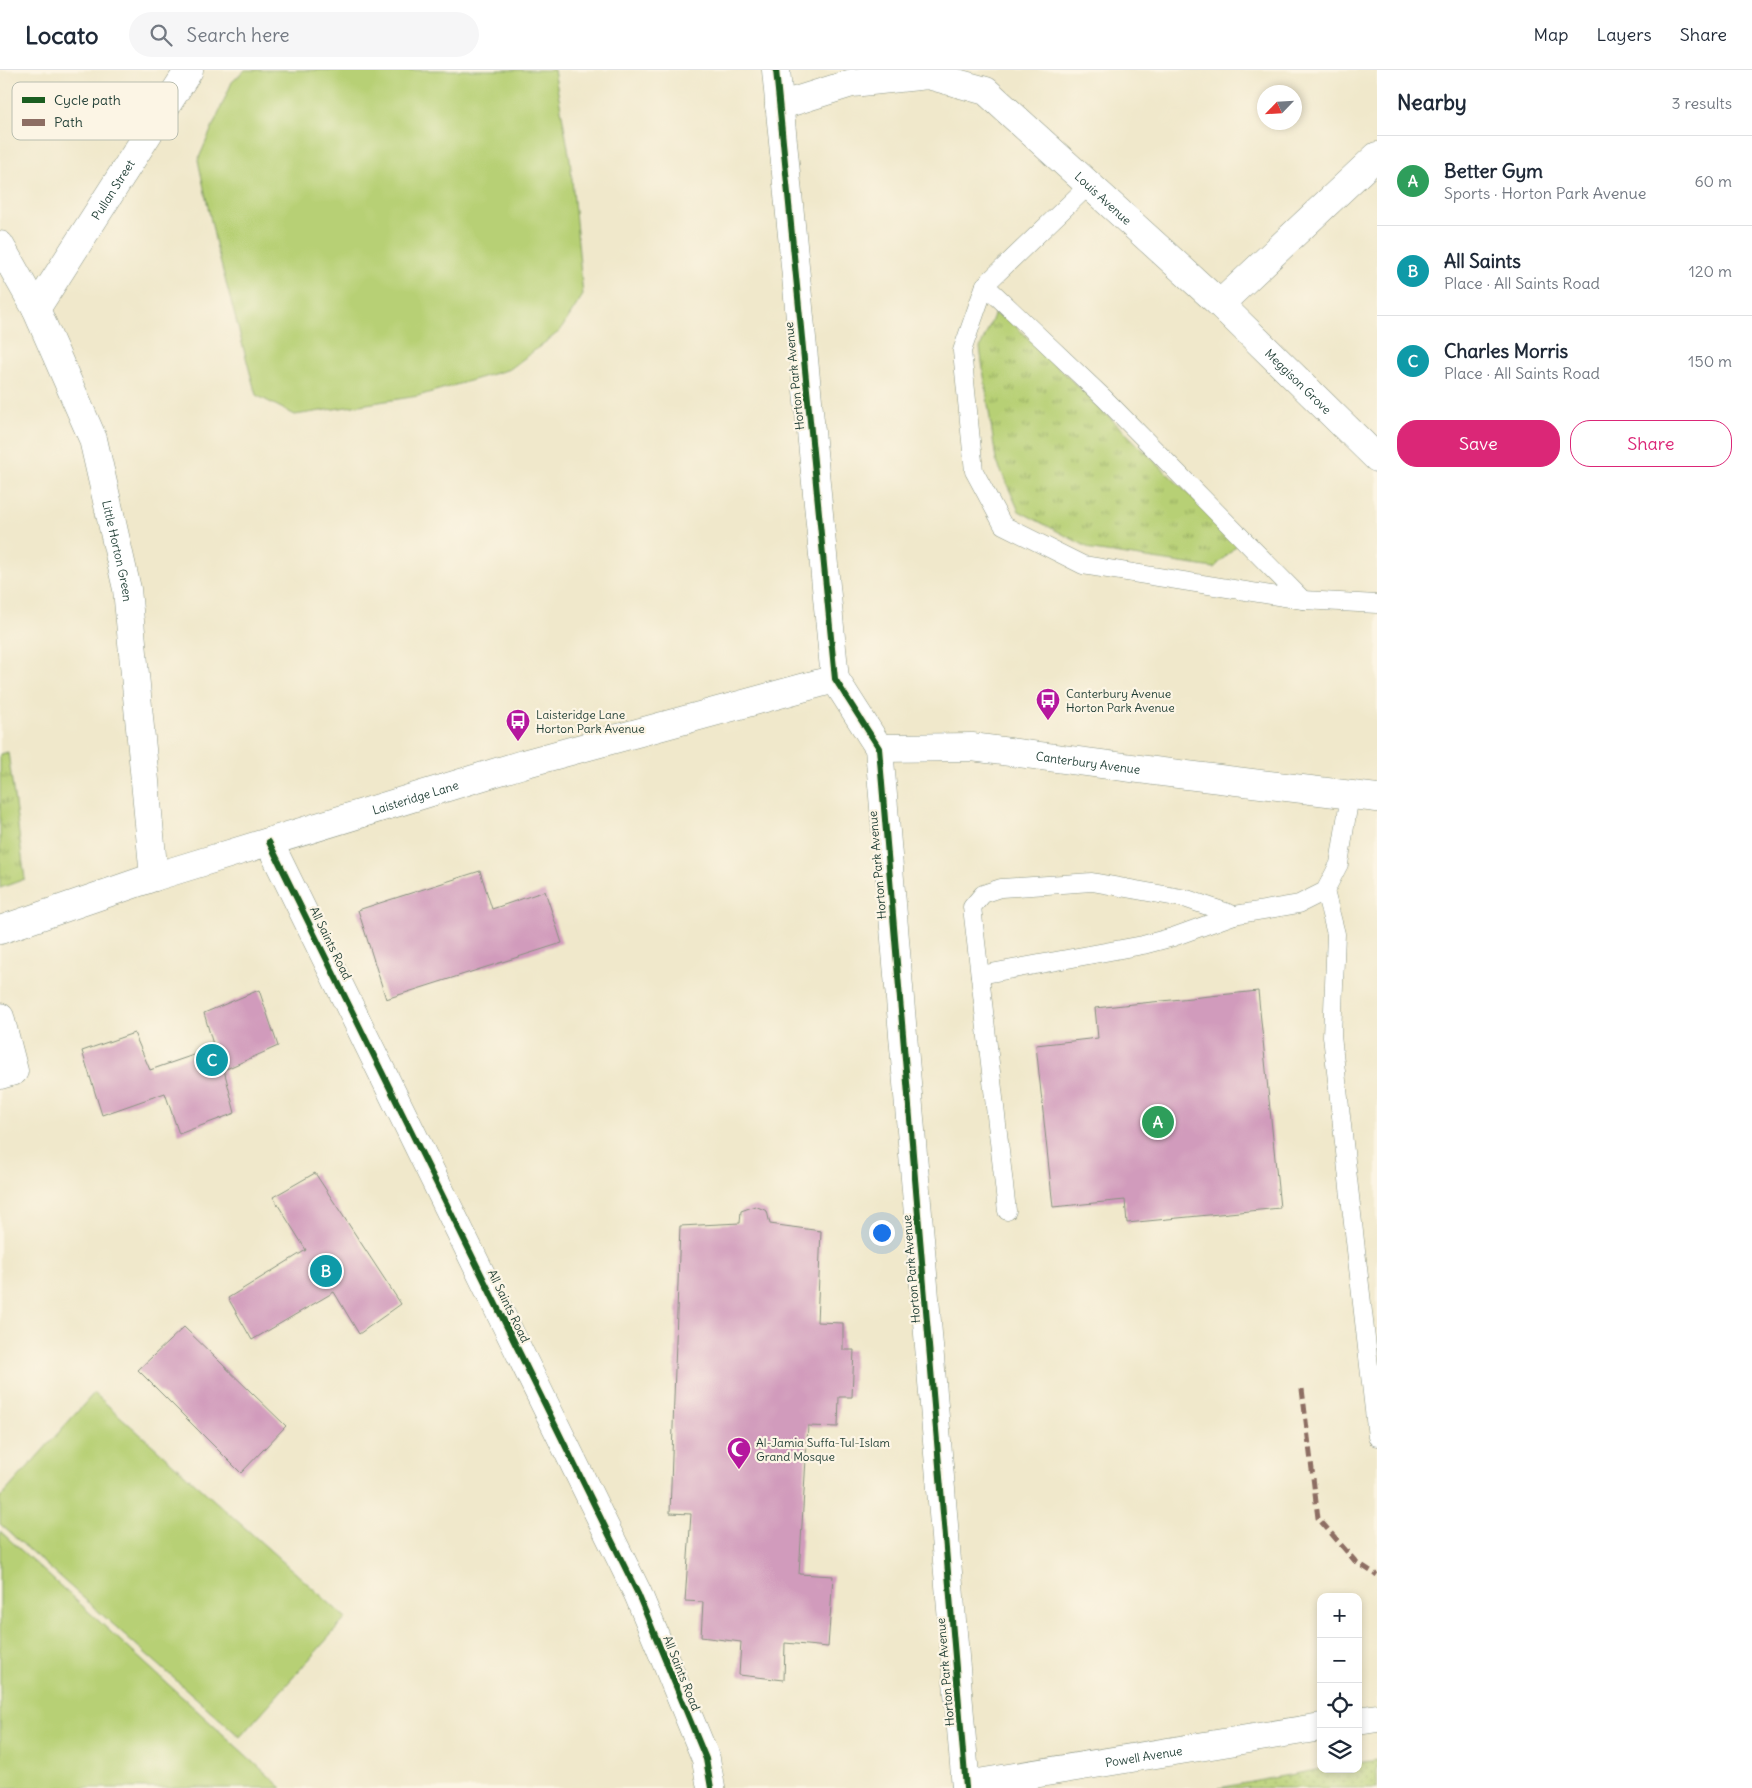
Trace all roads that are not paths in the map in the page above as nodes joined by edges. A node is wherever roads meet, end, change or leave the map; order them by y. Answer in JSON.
{"nodes":[{"id":1,"x":189,"y":70,"type":"edge"},
{"id":2,"x":776,"y":70,"type":"edge"},
{"id":3,"x":178,"y":87,"type":"edge"},
{"id":4,"x":779,"y":106,"type":"junction"},
{"id":5,"x":144,"y":140,"type":"edge"},
{"id":6,"x":1377,"y":156,"type":"edge"},
{"id":7,"x":1089,"y":185,"type":"junction"},
{"id":8,"x":0,"y":245,"type":"edge"},
{"id":9,"x":985,"y":285,"type":"junction"},
{"id":10,"x":1220,"y":304,"type":"junction"},
{"id":11,"x":36,"y":309,"type":"junction"},
{"id":12,"x":1377,"y":458,"type":"edge"},
{"id":13,"x":1303,"y":600,"type":"junction"},
{"id":14,"x":1377,"y":604,"type":"edge"},
{"id":15,"x":835,"y":679,"type":"junction"},
{"id":16,"x":879,"y":748,"type":"junction"},
{"id":17,"x":1350,"y":795,"type":"junction"},
{"id":18,"x":1377,"y":798,"type":"edge"},
{"id":19,"x":268,"y":842,"type":"junction"},
{"id":20,"x":154,"y":878,"type":"junction"},
{"id":21,"x":1325,"y":891,"type":"junction"},
{"id":22,"x":1234,"y":914,"type":"junction"},
{"id":23,"x":0,"y":930,"type":"edge"},
{"id":24,"x":980,"y":975,"type":"junction"},
{"id":25,"x":0,"y":1017,"type":"edge"},
{"id":26,"x":0,"y":1075,"type":"edge"},
{"id":27,"x":1007,"y":1211,"type":"dead end"},
{"id":28,"x":1377,"y":1437,"type":"edge"},
{"id":29,"x":1377,"y":1718,"type":"edge"},
{"id":30,"x":1362,"y":1720,"type":"edge"},
{"id":31,"x":1317,"y":1728,"type":"edge"},
{"id":32,"x":966,"y":1786,"type":"edge"},
{"id":33,"x":711,"y":1788,"type":"edge"}],
"edges":[{"from":1,"to":3,"type":"street","name":"Pullan Street"},
{"from":2,"to":4,"type":"street","name":"Horton Park Avenue"},
{"from":4,"to":7,"type":"street","name":"Louis Avenue"},
{"from":4,"to":15,"type":"street","name":"Horton Park Avenue"},
{"from":5,"to":11,"type":"street","name":"Pullan Street"},
{"from":6,"to":10,"type":"street"},
{"from":7,"to":9,"type":"lane"},
{"from":7,"to":10,"type":"street","name":"Louis Avenue"},
{"from":8,"to":11,"type":"street","name":"Little Horton Green"},
{"from":9,"to":13,"type":"lane"},
{"from":9,"to":13,"type":"lane"},
{"from":10,"to":12,"type":"street","name":"Meggison Grove"},
{"from":11,"to":20,"type":"street","name":"Little Horton Green"},
{"from":13,"to":14,"type":"lane"},
{"from":15,"to":16,"type":"street"},
{"from":15,"to":19,"type":"street","name":"Laisteridge Lane"},
{"from":16,"to":17,"type":"street","name":"Canterbury Avenue"},
{"from":16,"to":32,"type":"street","name":"Horton Park Avenue"},
{"from":17,"to":18,"type":"street","name":"Canterbury Avenue"},
{"from":17,"to":21,"type":"lane"},
{"from":19,"to":20,"type":"street","name":"Laisteridge Lane"},
{"from":19,"to":33,"type":"street","name":"All Saints Road"},
{"from":20,"to":23,"type":"street","name":"Laisteridge Lane"},
{"from":21,"to":22,"type":"lane"},
{"from":21,"to":28,"type":"lane"},
{"from":22,"to":24,"type":"lane"},
{"from":22,"to":24,"type":"lane"},
{"from":24,"to":27,"type":"lane"},
{"from":25,"to":26,"type":"street"},
{"from":29,"to":30,"type":"street"},
{"from":31,"to":32,"type":"street","name":"Powell Avenue"}]}
